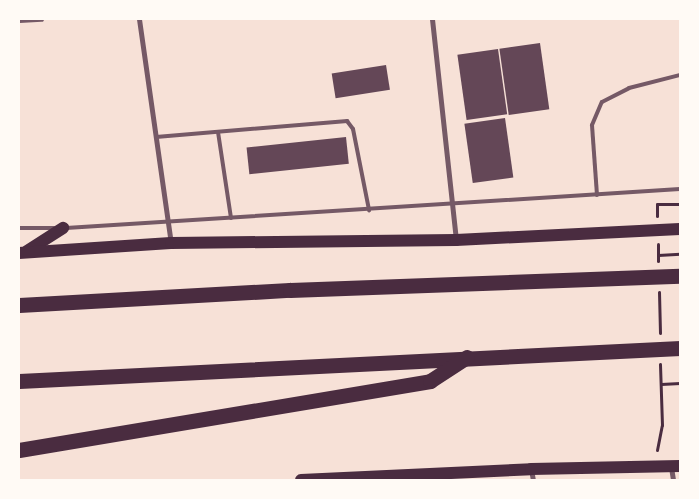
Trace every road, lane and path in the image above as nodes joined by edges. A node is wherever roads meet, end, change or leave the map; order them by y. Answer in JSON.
{"nodes":[{"id":1,"x":41,"y":19,"type":"edge"},
{"id":2,"x":138,"y":19,"type":"edge"},
{"id":3,"x":432,"y":19,"type":"edge"},
{"id":4,"x":19,"y":20,"type":"edge"},
{"id":5,"x":680,"y":75,"type":"edge"},
{"id":6,"x":218,"y":132,"type":"junction"},
{"id":7,"x":156,"y":137,"type":"junction"},
{"id":8,"x":680,"y":189,"type":"edge"},
{"id":9,"x":597,"y":195,"type":"junction"},
{"id":10,"x":657,"y":204,"type":"dead end"},
{"id":11,"x":680,"y":204,"type":"edge"},
{"id":12,"x":455,"y":205,"type":"junction"},
{"id":13,"x":369,"y":210,"type":"junction"},
{"id":14,"x":230,"y":218,"type":"junction"},
{"id":15,"x":168,"y":222,"type":"junction"},
{"id":16,"x":19,"y":228,"type":"edge"},
{"id":17,"x":63,"y":228,"type":"junction"},
{"id":18,"x":680,"y":229,"type":"edge"},
{"id":19,"x":456,"y":240,"type":"junction"},
{"id":20,"x":170,"y":242,"type":"junction"},
{"id":21,"x":22,"y":252,"type":"edge"},
{"id":22,"x":680,"y":254,"type":"edge"},
{"id":23,"x":658,"y":255,"type":"dead end"},
{"id":24,"x":680,"y":276,"type":"edge"},
{"id":25,"x":19,"y":305,"type":"edge"},
{"id":26,"x":680,"y":348,"type":"edge"},
{"id":27,"x":467,"y":357,"type":"junction"},
{"id":28,"x":19,"y":380,"type":"edge"},
{"id":29,"x":680,"y":383,"type":"edge"},
{"id":30,"x":661,"y":384,"type":"dead end"},
{"id":31,"x":19,"y":450,"type":"edge"},
{"id":32,"x":675,"y":466,"type":"edge"},
{"id":33,"x":532,"y":474,"type":"edge"},
{"id":34,"x":301,"y":480,"type":"edge"},
{"id":35,"x":673,"y":480,"type":"edge"}],
"edges":[{"from":1,"to":4,"type":"street"},
{"from":2,"to":7,"type":"street"},
{"from":3,"to":12,"type":"street"},
{"from":5,"to":9,"type":"lane"},
{"from":6,"to":7,"type":"lane"},
{"from":6,"to":13,"type":"lane"},
{"from":6,"to":14,"type":"lane"},
{"from":7,"to":15,"type":"street"},
{"from":8,"to":9,"type":"lane"},
{"from":9,"to":12,"type":"lane"},
{"from":10,"to":11,"type":"path"},
{"from":12,"to":13,"type":"lane"},
{"from":12,"to":19,"type":"street"},
{"from":13,"to":14,"type":"lane"},
{"from":14,"to":15,"type":"lane"},
{"from":15,"to":17,"type":"lane"},
{"from":15,"to":20,"type":"street"},
{"from":16,"to":17,"type":"lane"},
{"from":17,"to":21,"type":"main road"},
{"from":18,"to":19,"type":"main road"},
{"from":19,"to":20,"type":"main road"},
{"from":20,"to":21,"type":"main road"},
{"from":22,"to":23,"type":"path"},
{"from":24,"to":25,"type":"highway"},
{"from":26,"to":27,"type":"highway"},
{"from":27,"to":28,"type":"highway"},
{"from":27,"to":31,"type":"highway"},
{"from":29,"to":30,"type":"path"},
{"from":32,"to":33,"type":"main road"},
{"from":32,"to":35,"type":"street"},
{"from":33,"to":34,"type":"main road"}]}
